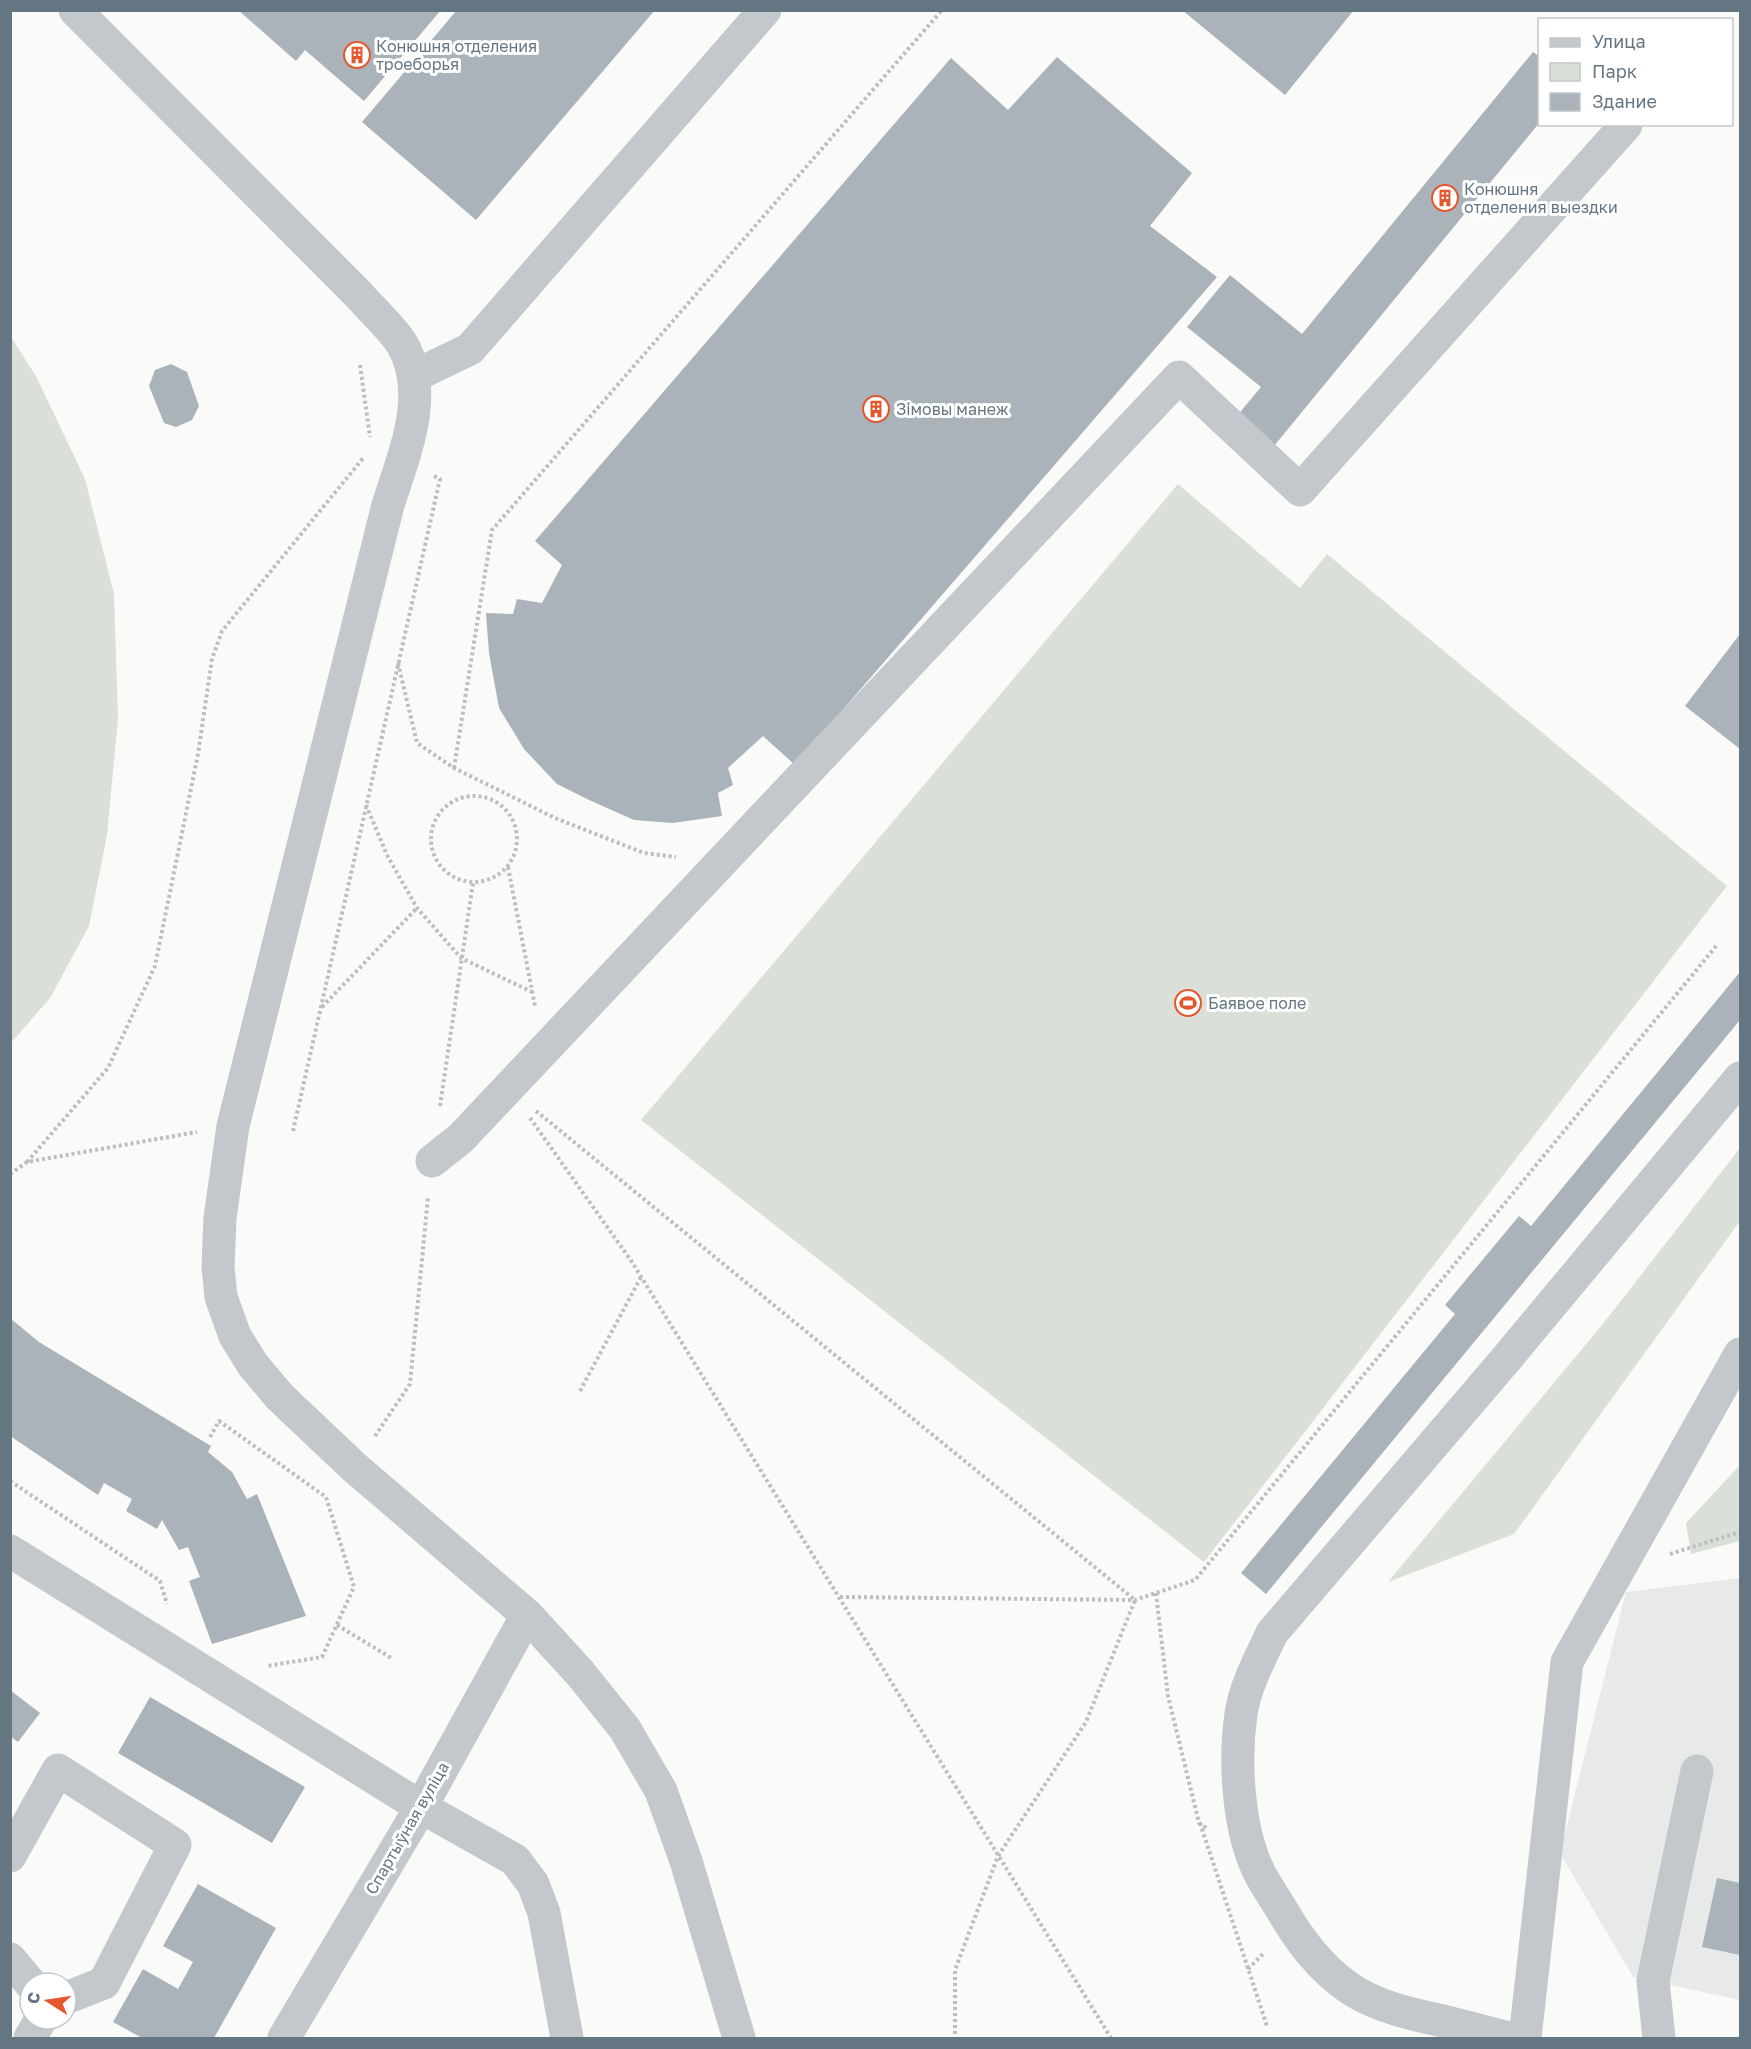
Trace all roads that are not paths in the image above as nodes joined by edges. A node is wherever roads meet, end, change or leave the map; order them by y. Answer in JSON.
{"nodes":[{"id":1,"x":75,"y":10,"type":"edge"},
{"id":2,"x":765,"y":10,"type":"edge"},
{"id":3,"x":1625,"y":126,"type":"edge"},
{"id":4,"x":414,"y":376,"type":"junction"},
{"id":5,"x":1740,"y":1078,"type":"edge"},
{"id":6,"x":432,"y":1161,"type":"road end"},
{"id":7,"x":1740,"y":1354,"type":"edge"},
{"id":8,"x":10,"y":1551,"type":"edge"},
{"id":9,"x":527,"y":1615,"type":"junction"},
{"id":10,"x":1697,"y":1771,"type":"dead end"},
{"id":11,"x":421,"y":1807,"type":"junction"},
{"id":12,"x":10,"y":1856,"type":"edge"},
{"id":13,"x":10,"y":1959,"type":"edge"},
{"id":14,"x":20,"y":1971,"type":"edge"},
{"id":15,"x":78,"y":1993,"type":"edge"},
{"id":16,"x":284,"y":2038,"type":"edge"},
{"id":17,"x":567,"y":2038,"type":"edge"},
{"id":18,"x":739,"y":2038,"type":"edge"},
{"id":19,"x":1509,"y":2038,"type":"edge"},
{"id":20,"x":1525,"y":2038,"type":"edge"},
{"id":21,"x":1659,"y":2038,"type":"edge"}],
"edges":[{"from":1,"to":4,"type":"street"},
{"from":2,"to":4,"type":"street"},
{"from":3,"to":6,"type":"street"},
{"from":4,"to":9,"type":"street"},
{"from":5,"to":19,"type":"street"},
{"from":7,"to":20,"type":"street"},
{"from":8,"to":11,"type":"street"},
{"from":9,"to":11,"type":"street","name":"Спартыўная вуліца"},
{"from":9,"to":18,"type":"street"},
{"from":10,"to":21,"type":"street"},
{"from":11,"to":16,"type":"street","name":"Спартыўная вуліца"},
{"from":11,"to":17,"type":"street"},
{"from":12,"to":15,"type":"street"},
{"from":13,"to":14,"type":"street"}]}
